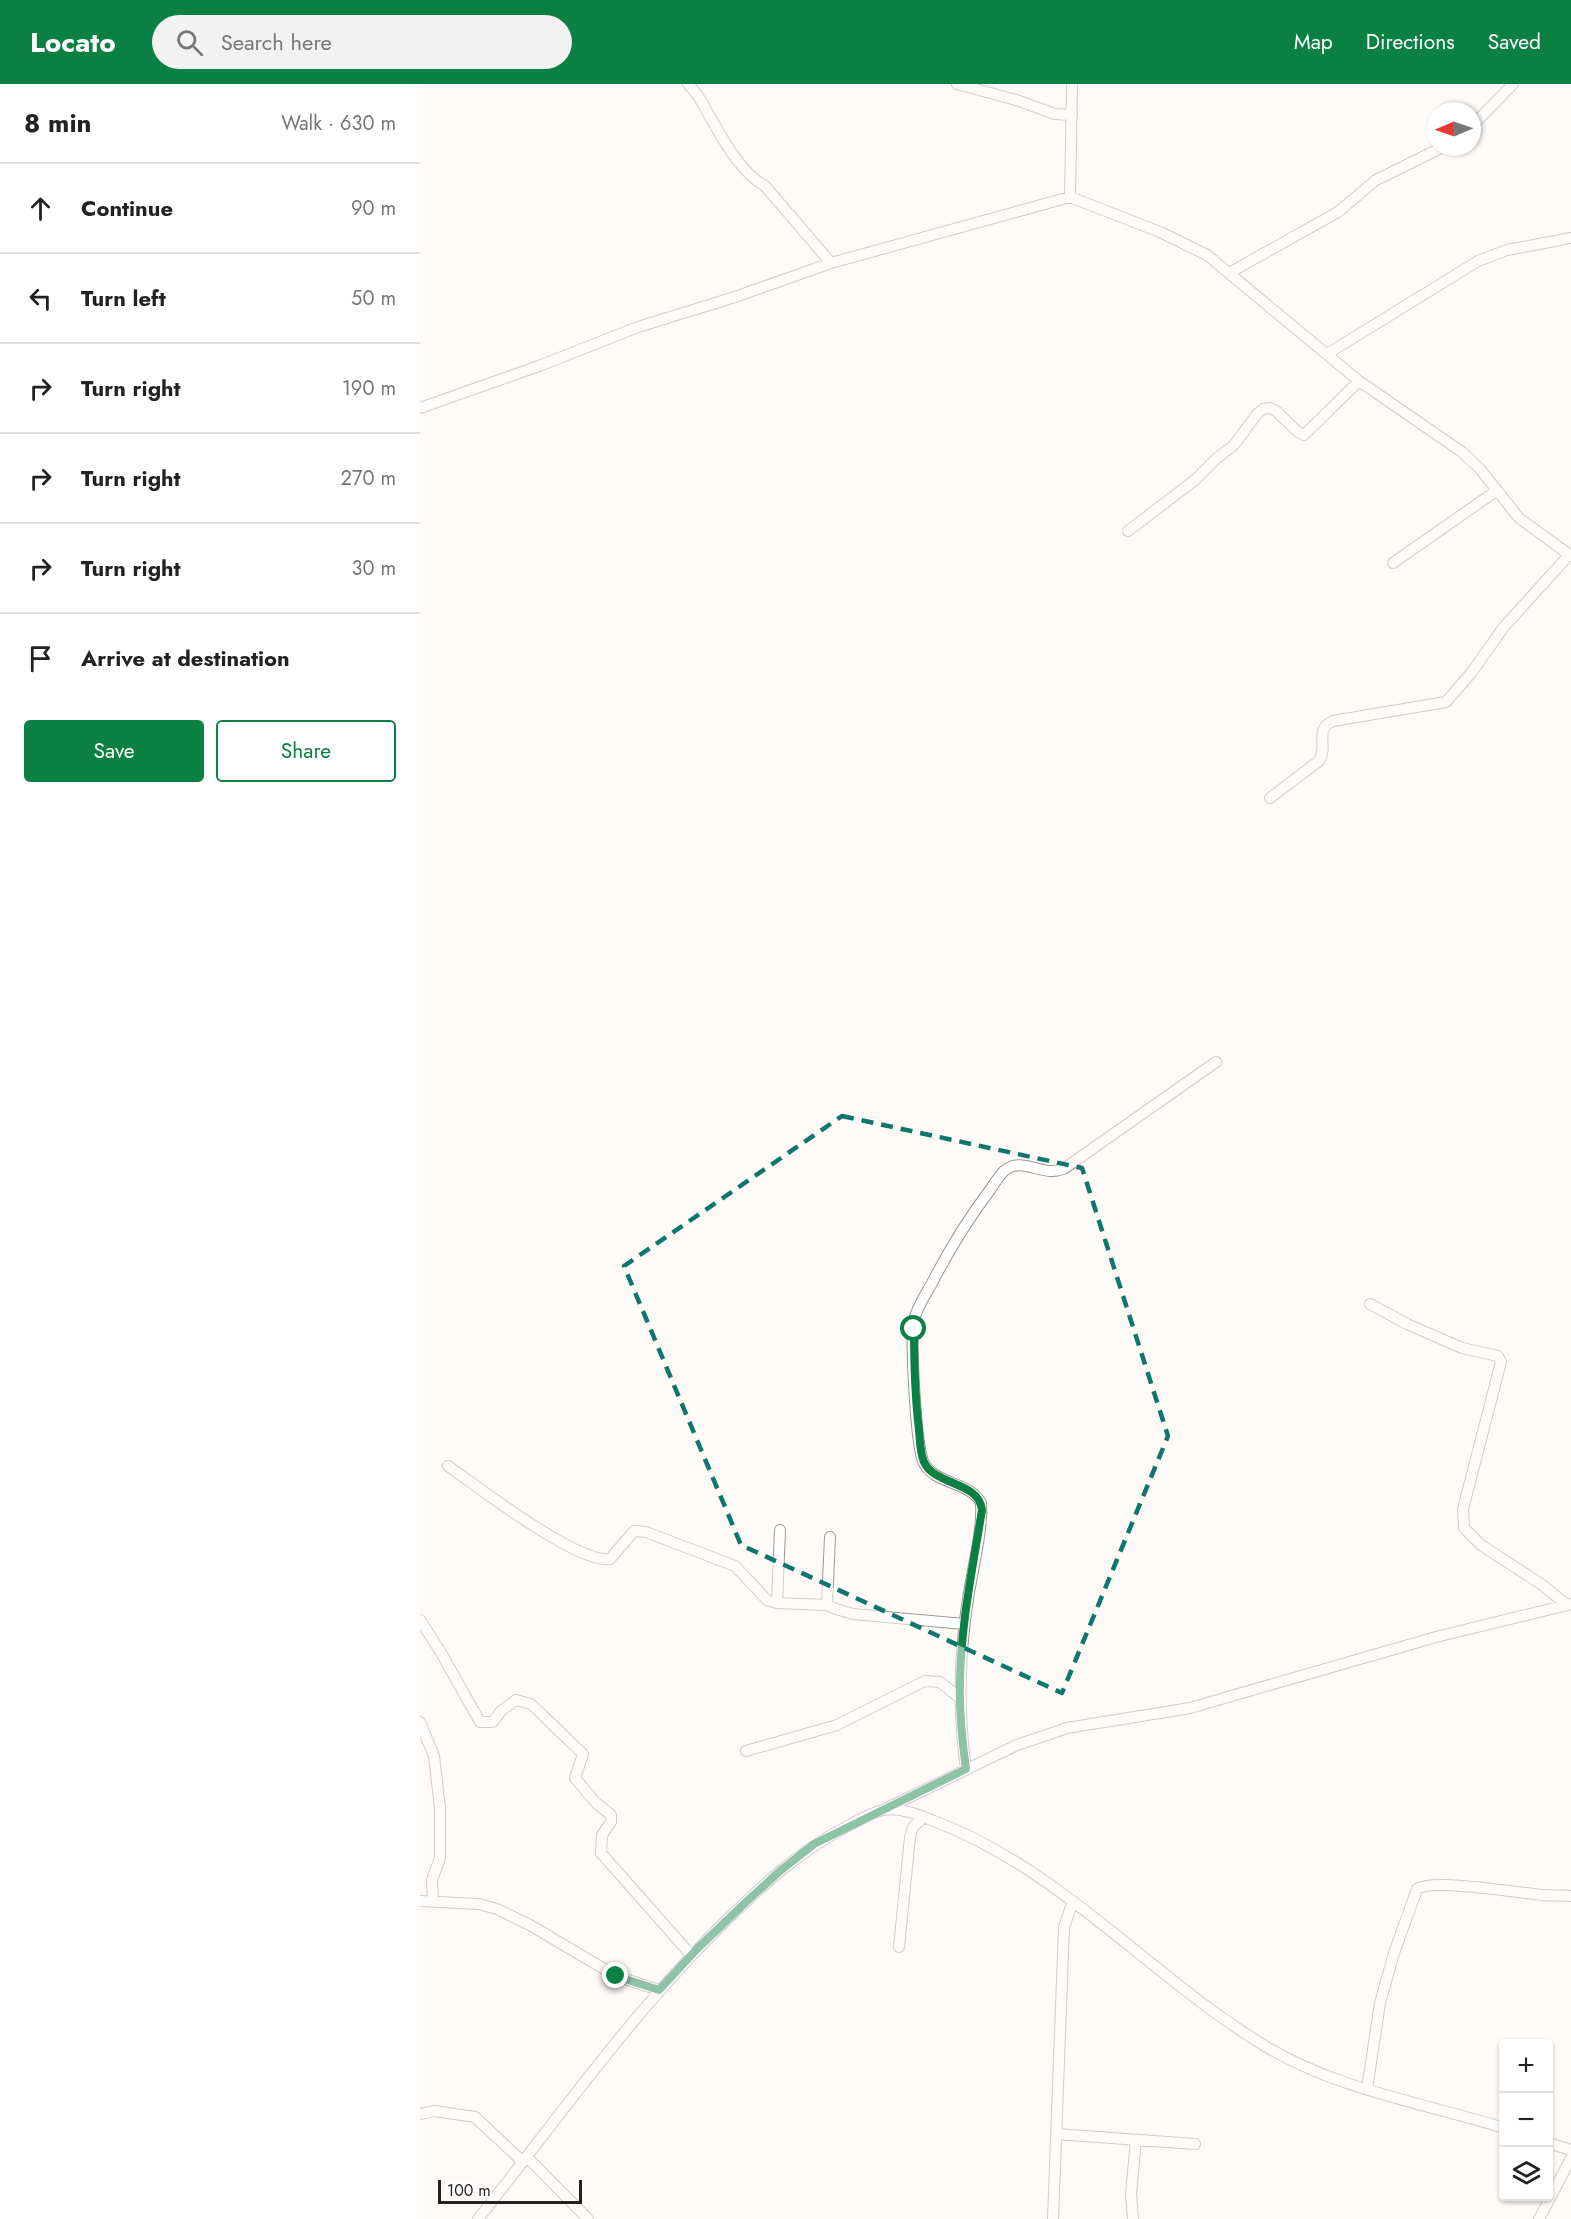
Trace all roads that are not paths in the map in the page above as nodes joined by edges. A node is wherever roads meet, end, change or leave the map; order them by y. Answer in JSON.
{"nodes":[{"id":1,"x":688,"y":84,"type":"edge"},
{"id":2,"x":957,"y":84,"type":"edge"},
{"id":3,"x":1072,"y":84,"type":"edge"},
{"id":4,"x":1507,"y":86,"type":"edge"},
{"id":5,"x":1072,"y":115,"type":"junction"},
{"id":6,"x":1481,"y":116,"type":"edge"},
{"id":7,"x":1427,"y":155,"type":"edge"},
{"id":8,"x":1070,"y":197,"type":"junction"},
{"id":9,"x":1571,"y":238,"type":"edge"},
{"id":10,"x":831,"y":262,"type":"junction"},
{"id":11,"x":1229,"y":273,"type":"junction"},
{"id":12,"x":1327,"y":354,"type":"junction"},
{"id":13,"x":1359,"y":381,"type":"junction"},
{"id":14,"x":420,"y":408,"type":"edge"},
{"id":15,"x":1496,"y":491,"type":"junction"},
{"id":16,"x":1128,"y":531,"type":"dead end"},
{"id":17,"x":1570,"y":556,"type":"edge"},
{"id":18,"x":1393,"y":563,"type":"dead end"},
{"id":19,"x":1270,"y":798,"type":"dead end"},
{"id":20,"x":1216,"y":1062,"type":"dead end"},
{"id":21,"x":1370,"y":1304,"type":"dead end"},
{"id":22,"x":448,"y":1466,"type":"dead end"},
{"id":23,"x":780,"y":1530,"type":"dead end"},
{"id":24,"x":831,"y":1537,"type":"dead end"},
{"id":25,"x":777,"y":1603,"type":"junction"},
{"id":26,"x":1569,"y":1604,"type":"edge"},
{"id":27,"x":827,"y":1605,"type":"junction"},
{"id":28,"x":420,"y":1620,"type":"edge"},
{"id":29,"x":964,"y":1624,"type":"junction"},
{"id":30,"x":960,"y":1698,"type":"junction"},
{"id":31,"x":420,"y":1722,"type":"edge"},
{"id":32,"x":746,"y":1751,"type":"dead end"},
{"id":33,"x":966,"y":1769,"type":"junction"},
{"id":34,"x":884,"y":1809,"type":"junction"},
{"id":35,"x":924,"y":1817,"type":"junction"},
{"id":36,"x":1571,"y":1896,"type":"edge"},
{"id":37,"x":420,"y":1901,"type":"edge"},
{"id":38,"x":433,"y":1901,"type":"junction"},
{"id":39,"x":1073,"y":1901,"type":"junction"},
{"id":40,"x":899,"y":1947,"type":"dead end"},
{"id":41,"x":691,"y":1956,"type":"junction"},
{"id":42,"x":659,"y":1990,"type":"junction"},
{"id":43,"x":1367,"y":2089,"type":"junction"},
{"id":44,"x":420,"y":2114,"type":"edge"},
{"id":45,"x":1499,"y":2127,"type":"edge"},
{"id":46,"x":1056,"y":2134,"type":"junction"},
{"id":47,"x":1136,"y":2139,"type":"junction"},
{"id":48,"x":1195,"y":2144,"type":"dead end"},
{"id":49,"x":1553,"y":2145,"type":"edge"},
{"id":50,"x":1571,"y":2150,"type":"edge"},
{"id":51,"x":1571,"y":2158,"type":"edge"},
{"id":52,"x":525,"y":2159,"type":"junction"},
{"id":53,"x":478,"y":2219,"type":"edge"},
{"id":54,"x":588,"y":2219,"type":"edge"},
{"id":55,"x":1053,"y":2219,"type":"edge"},
{"id":56,"x":1133,"y":2219,"type":"edge"},
{"id":57,"x":1539,"y":2219,"type":"edge"}],
"edges":[{"from":1,"to":10,"type":"street"},
{"from":2,"to":5,"type":"street"},
{"from":3,"to":5,"type":"street"},
{"from":4,"to":6,"type":"street"},
{"from":5,"to":8,"type":"street"},
{"from":7,"to":11,"type":"street"},
{"from":8,"to":10,"type":"street"},
{"from":8,"to":11,"type":"street"},
{"from":9,"to":12,"type":"street"},
{"from":10,"to":14,"type":"street"},
{"from":11,"to":12,"type":"street"},
{"from":12,"to":13,"type":"street"},
{"from":13,"to":15,"type":"street"},
{"from":13,"to":16,"type":"street"},
{"from":15,"to":17,"type":"street"},
{"from":15,"to":18,"type":"street"},
{"from":17,"to":19,"type":"street"},
{"from":20,"to":29,"type":"street"},
{"from":21,"to":26,"type":"street"},
{"from":22,"to":25,"type":"street"},
{"from":23,"to":25,"type":"street"},
{"from":24,"to":27,"type":"street"},
{"from":25,"to":27,"type":"street"},
{"from":26,"to":33,"type":"street"},
{"from":27,"to":29,"type":"street"},
{"from":28,"to":41,"type":"street"},
{"from":29,"to":30,"type":"street"},
{"from":30,"to":32,"type":"street"},
{"from":30,"to":33,"type":"street"},
{"from":31,"to":38,"type":"street"},
{"from":33,"to":34,"type":"street"},
{"from":34,"to":35,"type":"street"},
{"from":34,"to":41,"type":"street"},
{"from":35,"to":39,"type":"street"},
{"from":35,"to":40,"type":"street"},
{"from":36,"to":43,"type":"street"},
{"from":37,"to":38,"type":"street"},
{"from":38,"to":42,"type":"street"},
{"from":39,"to":43,"type":"street"},
{"from":39,"to":46,"type":"street"},
{"from":41,"to":42,"type":"street"},
{"from":42,"to":52,"type":"street"},
{"from":43,"to":45,"type":"street"},
{"from":44,"to":52,"type":"street"},
{"from":46,"to":47,"type":"street"},
{"from":46,"to":55,"type":"street"},
{"from":47,"to":48,"type":"street"},
{"from":47,"to":56,"type":"street"},
{"from":49,"to":50,"type":"street"},
{"from":51,"to":57,"type":"street"},
{"from":52,"to":53,"type":"street"},
{"from":52,"to":54,"type":"street"}]}
